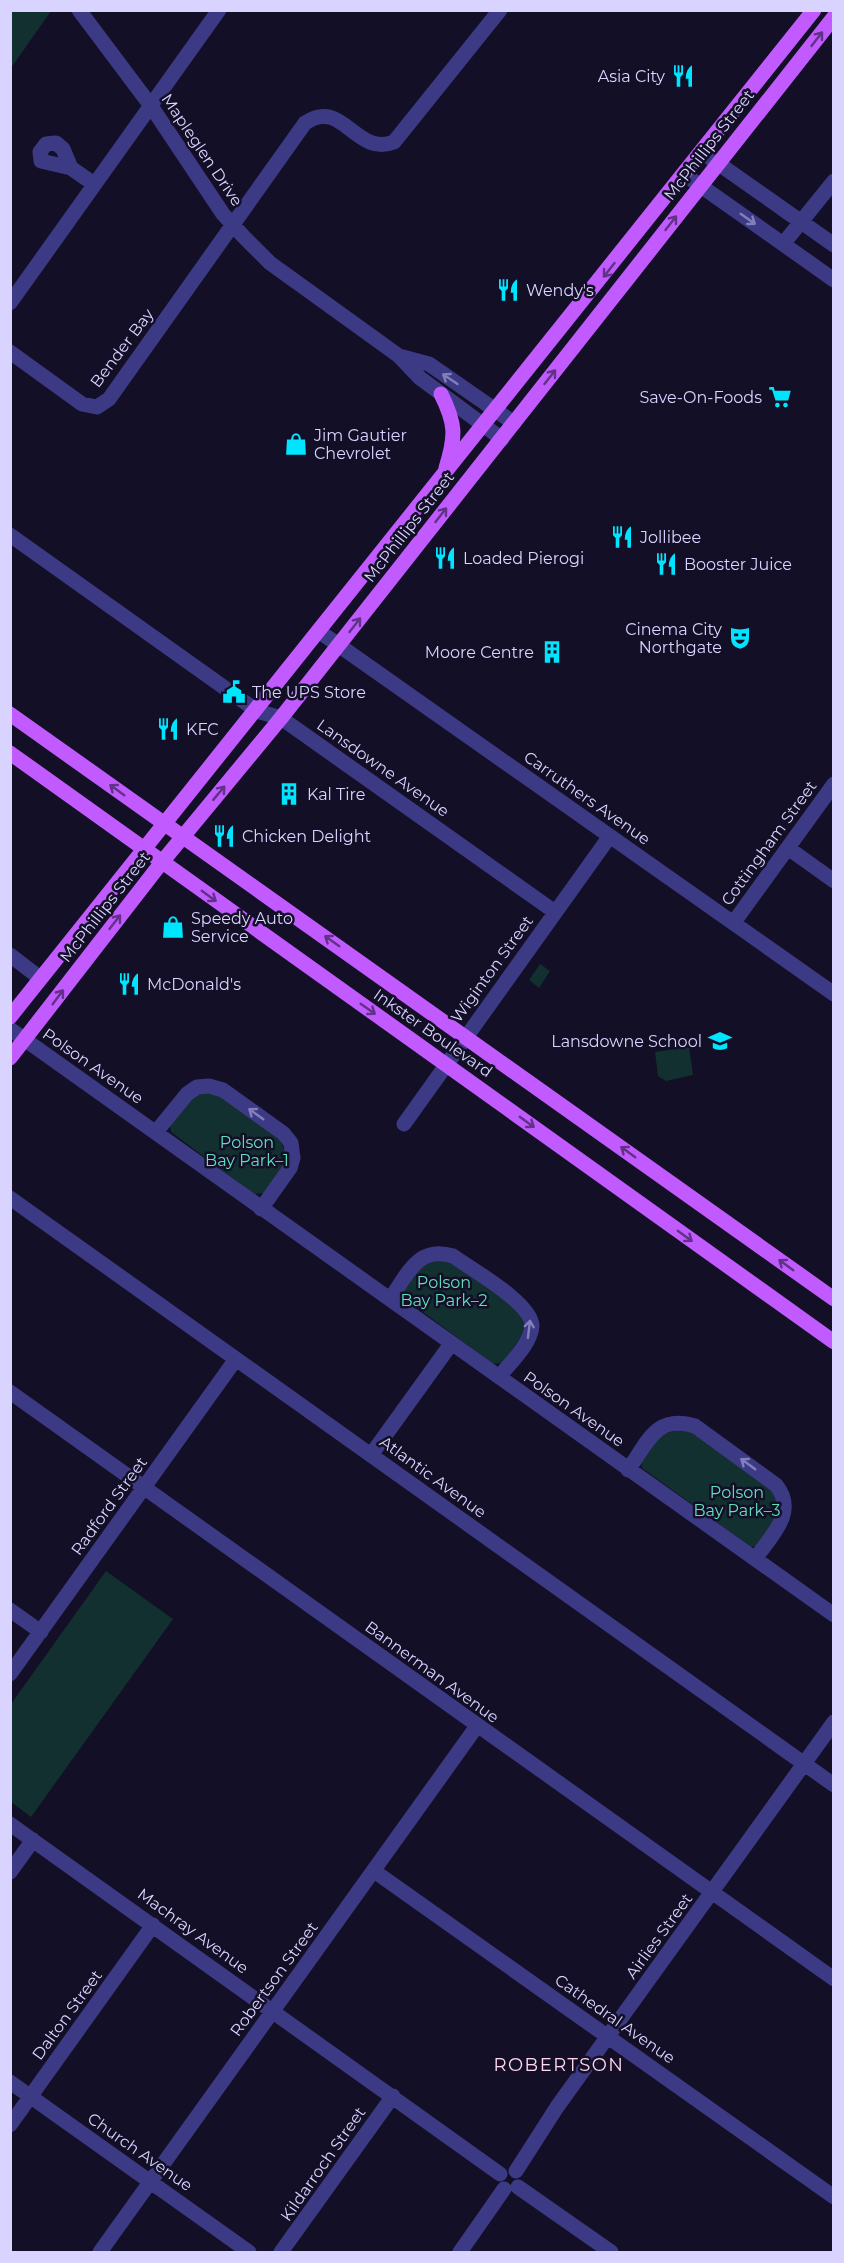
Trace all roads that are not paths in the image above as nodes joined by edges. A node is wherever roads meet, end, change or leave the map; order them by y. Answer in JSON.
{"nodes":[{"id":1,"x":79,"y":10,"type":"edge"},
{"id":2,"x":219,"y":10,"type":"edge"},
{"id":3,"x":500,"y":10,"type":"edge"},
{"id":4,"x":814,"y":10,"type":"edge"},
{"id":5,"x":834,"y":17,"type":"edge"},
{"id":6,"x":151,"y":106,"type":"junction"},
{"id":7,"x":702,"y":153,"type":"junction"},
{"id":8,"x":718,"y":164,"type":"junction"},
{"id":9,"x":71,"y":168,"type":"dead end"},
{"id":10,"x":684,"y":174,"type":"junction"},
{"id":11,"x":834,"y":182,"type":"edge"},
{"id":12,"x":94,"y":184,"type":"junction"},
{"id":13,"x":700,"y":186,"type":"junction"},
{"id":14,"x":801,"y":222,"type":"junction"},
{"id":15,"x":233,"y":225,"type":"junction"},
{"id":16,"x":783,"y":244,"type":"junction"},
{"id":17,"x":834,"y":245,"type":"edge"},
{"id":18,"x":834,"y":280,"type":"edge"},
{"id":19,"x":10,"y":303,"type":"edge"},
{"id":20,"x":10,"y":352,"type":"edge"},
{"id":21,"x":399,"y":356,"type":"junction"},
{"id":22,"x":441,"y":394,"type":"junction"},
{"id":23,"x":497,"y":410,"type":"junction"},
{"id":24,"x":514,"y":423,"type":"junction"},
{"id":25,"x":484,"y":426,"type":"junction"},
{"id":26,"x":502,"y":439,"type":"junction"},
{"id":27,"x":443,"y":477,"type":"junction"},
{"id":28,"x":10,"y":535,"type":"edge"},
{"id":29,"x":320,"y":632,"type":"junction"},
{"id":30,"x":338,"y":646,"type":"junction"},
{"id":31,"x":256,"y":711,"type":"junction"},
{"id":32,"x":10,"y":714,"type":"edge"},
{"id":33,"x":281,"y":718,"type":"junction"},
{"id":34,"x":10,"y":753,"type":"edge"},
{"id":35,"x":834,"y":784,"type":"edge"},
{"id":36,"x":164,"y":824,"type":"junction"},
{"id":37,"x":610,"y":836,"type":"junction"},
{"id":38,"x":182,"y":838,"type":"junction"},
{"id":39,"x":145,"y":848,"type":"junction"},
{"id":40,"x":788,"y":848,"type":"junction"},
{"id":41,"x":162,"y":861,"type":"junction"},
{"id":42,"x":834,"y":881,"type":"edge"},
{"id":43,"x":555,"y":912,"type":"junction"},
{"id":44,"x":734,"y":922,"type":"junction"},
{"id":45,"x":10,"y":955,"type":"edge"},
{"id":46,"x":40,"y":978,"type":"junction"},
{"id":47,"x":834,"y":994,"type":"edge"},
{"id":48,"x":10,"y":1017,"type":"edge"},
{"id":49,"x":10,"y":1029,"type":"edge"},
{"id":50,"x":467,"y":1036,"type":"junction"},
{"id":51,"x":25,"y":1040,"type":"junction"},
{"id":52,"x":10,"y":1058,"type":"edge"},
{"id":53,"x":446,"y":1064,"type":"junction"},
{"id":54,"x":404,"y":1124,"type":"dead end"},
{"id":55,"x":156,"y":1132,"type":"junction"},
{"id":56,"x":10,"y":1198,"type":"edge"},
{"id":57,"x":261,"y":1209,"type":"junction"},
{"id":58,"x":390,"y":1299,"type":"junction"},
{"id":59,"x":834,"y":1299,"type":"edge"},
{"id":60,"x":834,"y":1342,"type":"edge"},
{"id":61,"x":451,"y":1344,"type":"junction"},
{"id":62,"x":236,"y":1359,"type":"junction"},
{"id":63,"x":499,"y":1377,"type":"junction"},
{"id":64,"x":10,"y":1392,"type":"edge"},
{"id":65,"x":371,"y":1455,"type":"junction"},
{"id":66,"x":628,"y":1470,"type":"junction"},
{"id":67,"x":145,"y":1487,"type":"junction"},
{"id":68,"x":755,"y":1559,"type":"junction"},
{"id":69,"x":10,"y":1610,"type":"edge"},
{"id":70,"x":834,"y":1615,"type":"edge"},
{"id":71,"x":41,"y":1632,"type":"junction"},
{"id":72,"x":10,"y":1674,"type":"edge"},
{"id":73,"x":834,"y":1722,"type":"edge"},
{"id":74,"x":477,"y":1726,"type":"junction"},
{"id":75,"x":804,"y":1764,"type":"junction"},
{"id":76,"x":834,"y":1785,"type":"edge"},
{"id":77,"x":10,"y":1824,"type":"edge"},
{"id":78,"x":33,"y":1840,"type":"junction"},
{"id":79,"x":374,"y":1871,"type":"junction"},
{"id":80,"x":10,"y":1872,"type":"edge"},
{"id":81,"x":713,"y":1893,"type":"junction"},
{"id":82,"x":153,"y":1925,"type":"junction"},
{"id":83,"x":834,"y":1979,"type":"edge"},
{"id":84,"x":273,"y":2010,"type":"junction"},
{"id":85,"x":608,"y":2035,"type":"junction"},
{"id":86,"x":10,"y":2082,"type":"edge"},
{"id":87,"x":31,"y":2096,"type":"junction"},
{"id":88,"x":393,"y":2096,"type":"junction"},
{"id":89,"x":10,"y":2125,"type":"edge"},
{"id":90,"x":151,"y":2180,"type":"junction"},
{"id":91,"x":509,"y":2180,"type":"junction"},
{"id":92,"x":834,"y":2197,"type":"edge"},
{"id":93,"x":100,"y":2253,"type":"edge"},
{"id":94,"x":249,"y":2253,"type":"edge"},
{"id":95,"x":282,"y":2253,"type":"edge"},
{"id":96,"x":460,"y":2253,"type":"edge"},
{"id":97,"x":611,"y":2253,"type":"edge"}],
"edges":[{"from":1,"to":6,"type":"street","name":"Mapleglen Drive"},
{"from":2,"to":6,"type":"street"},
{"from":3,"to":15,"type":"street","name":"Bender Bay"},
{"from":4,"to":7,"type":"main road","name":"McPhillips Street"},
{"from":8,"to":5,"type":"main road","name":"McPhillips Street","one_way":true},
{"from":6,"to":12,"type":"street"},
{"from":6,"to":15,"type":"street","name":"Mapleglen Drive"},
{"from":7,"to":8,"type":"street"},
{"from":7,"to":10,"type":"main road","name":"McPhillips Street"},
{"from":8,"to":13,"type":"main road","name":"McPhillips Street"},
{"from":8,"to":14,"type":"street"},
{"from":9,"to":12,"type":"street"},
{"from":10,"to":13,"type":"street"},
{"from":10,"to":23,"type":"main road","name":"McPhillips Street","one_way":true},
{"from":11,"to":14,"type":"street"},
{"from":12,"to":19,"type":"street"},
{"from":13,"to":16,"type":"street","one_way":true},
{"from":24,"to":13,"type":"main road","name":"McPhillips Street","one_way":true},
{"from":14,"to":16,"type":"street"},
{"from":14,"to":17,"type":"street"},
{"from":15,"to":20,"type":"street","name":"Bender Bay"},
{"from":15,"to":21,"type":"street","name":"Mapleglen Drive"},
{"from":16,"to":18,"type":"street"},
{"from":21,"to":22,"type":"street","name":"Mapleglen Drive"},
{"from":23,"to":21,"type":"street","name":"Mapleglen Drive","one_way":true},
{"from":22,"to":25,"type":"street","name":"Mapleglen Drive"},
{"from":22,"to":27,"type":"main road"},
{"from":23,"to":24,"type":"street","name":"Mapleglen Drive"},
{"from":23,"to":25,"type":"main road","name":"McPhillips Street"},
{"from":24,"to":26,"type":"main road","name":"McPhillips Street"},
{"from":25,"to":26,"type":"street","name":"Mapleglen Drive"},
{"from":25,"to":27,"type":"main road","name":"McPhillips Street"},
{"from":30,"to":26,"type":"main road","name":"McPhillips Street","one_way":true},
{"from":27,"to":29,"type":"main road","name":"McPhillips Street"},
{"from":28,"to":31,"type":"street","name":"Lansdowne Avenue"},
{"from":29,"to":30,"type":"street","name":"Carruthers Avenue"},
{"from":29,"to":31,"type":"main road","name":"McPhillips Street"},
{"from":30,"to":33,"type":"main road","name":"McPhillips Street"},
{"from":30,"to":37,"type":"street","name":"Carruthers Avenue"},
{"from":31,"to":33,"type":"street","name":"Lansdowne Avenue"},
{"from":31,"to":36,"type":"main road","name":"McPhillips Street"},
{"from":36,"to":32,"type":"main road","name":"Inkster Boulevard","one_way":true},
{"from":38,"to":33,"type":"main road","name":"McPhillips Street","one_way":true},
{"from":33,"to":43,"type":"street","name":"Lansdowne Avenue"},
{"from":34,"to":39,"type":"main road","name":"Inkster Boulevard"},
{"from":35,"to":40,"type":"street","name":"Cottingham Street"},
{"from":36,"to":38,"type":"main road","name":"Inkster Boulevard"},
{"from":36,"to":39,"type":"main road","name":"McPhillips Street"},
{"from":37,"to":43,"type":"street","name":"Wiginton Street"},
{"from":37,"to":44,"type":"street","name":"Carruthers Avenue"},
{"from":38,"to":41,"type":"main road","name":"McPhillips Street"},
{"from":50,"to":38,"type":"main road","name":"Inkster Boulevard","one_way":true},
{"from":39,"to":41,"type":"main road","name":"Inkster Boulevard"},
{"from":39,"to":46,"type":"main road","name":"McPhillips Street"},
{"from":40,"to":42,"type":"street"},
{"from":40,"to":44,"type":"street","name":"Cottingham Street"},
{"from":51,"to":41,"type":"main road","name":"McPhillips Street","one_way":true},
{"from":41,"to":53,"type":"main road","name":"Inkster Boulevard","one_way":true},
{"from":43,"to":50,"type":"street","name":"Wiginton Street"},
{"from":44,"to":47,"type":"street","name":"Carruthers Avenue"},
{"from":45,"to":46,"type":"street"},
{"from":46,"to":48,"type":"main road","name":"McPhillips Street"},
{"from":49,"to":51,"type":"street","name":"Polson Avenue"},
{"from":50,"to":53,"type":"street","name":"Wiginton Street"},
{"from":59,"to":50,"type":"main road","name":"Inkster Boulevard","one_way":true},
{"from":51,"to":52,"type":"main road","name":"McPhillips Street"},
{"from":51,"to":55,"type":"street","name":"Polson Avenue"},
{"from":53,"to":54,"type":"street","name":"Wiginton Street"},
{"from":53,"to":60,"type":"main road","name":"Inkster Boulevard","one_way":true},
{"from":55,"to":57,"type":"street","name":"Polson Avenue"},
{"from":57,"to":55,"type":"street","one_way":true},
{"from":56,"to":62,"type":"street","name":"Atlantic Avenue"},
{"from":57,"to":58,"type":"street","name":"Polson Avenue"},
{"from":58,"to":61,"type":"street","name":"Polson Avenue"},
{"from":63,"to":58,"type":"street","name":"Polson Avenue","one_way":true},
{"from":61,"to":63,"type":"street","name":"Polson Avenue"},
{"from":61,"to":65,"type":"street"},
{"from":62,"to":65,"type":"street","name":"Atlantic Avenue"},
{"from":62,"to":67,"type":"street","name":"Radford Street"},
{"from":63,"to":66,"type":"street","name":"Polson Avenue"},
{"from":64,"to":67,"type":"street","name":"Bannerman Avenue"},
{"from":65,"to":75,"type":"street","name":"Atlantic Avenue"},
{"from":66,"to":68,"type":"street","name":"Polson Avenue"},
{"from":68,"to":66,"type":"street","name":"Polson Avenue","one_way":true},
{"from":67,"to":71,"type":"street","name":"Radford Street"},
{"from":67,"to":74,"type":"street","name":"Bannerman Avenue"},
{"from":68,"to":70,"type":"street","name":"Polson Avenue"},
{"from":69,"to":71,"type":"street"},
{"from":71,"to":72,"type":"street","name":"Radford Street"},
{"from":73,"to":75,"type":"street","name":"Airlies Street"},
{"from":74,"to":79,"type":"street","name":"Robertson Street"},
{"from":74,"to":81,"type":"street","name":"Bannerman Avenue"},
{"from":75,"to":76,"type":"street","name":"Atlantic Avenue"},
{"from":75,"to":81,"type":"street","name":"Airlies Street"},
{"from":77,"to":78,"type":"street","name":"Machray Avenue"},
{"from":78,"to":80,"type":"street"},
{"from":78,"to":82,"type":"street","name":"Machray Avenue"},
{"from":79,"to":84,"type":"street","name":"Robertson Street"},
{"from":79,"to":85,"type":"street","name":"Cathedral Avenue"},
{"from":81,"to":83,"type":"street","name":"Bannerman Avenue"},
{"from":81,"to":85,"type":"street","name":"Airlies Street"},
{"from":82,"to":84,"type":"street","name":"Machray Avenue"},
{"from":82,"to":87,"type":"street","name":"Dalton Street"},
{"from":84,"to":88,"type":"street","name":"Machray Avenue"},
{"from":84,"to":90,"type":"street","name":"Robertson Street"},
{"from":85,"to":91,"type":"street","name":"Airlies Street"},
{"from":85,"to":92,"type":"street","name":"Cathedral Avenue"},
{"from":86,"to":87,"type":"street","name":"Church Avenue"},
{"from":87,"to":89,"type":"street","name":"Dalton Street"},
{"from":87,"to":90,"type":"street","name":"Church Avenue"},
{"from":88,"to":91,"type":"street","name":"Machray Avenue"},
{"from":88,"to":95,"type":"street","name":"Kildarroch Street"},
{"from":90,"to":93,"type":"street","name":"Robertson Street"},
{"from":90,"to":94,"type":"street","name":"Church Avenue"},
{"from":91,"to":96,"type":"street","name":"Airlies Street"},
{"from":91,"to":97,"type":"street","name":"Machray Avenue"}]}
